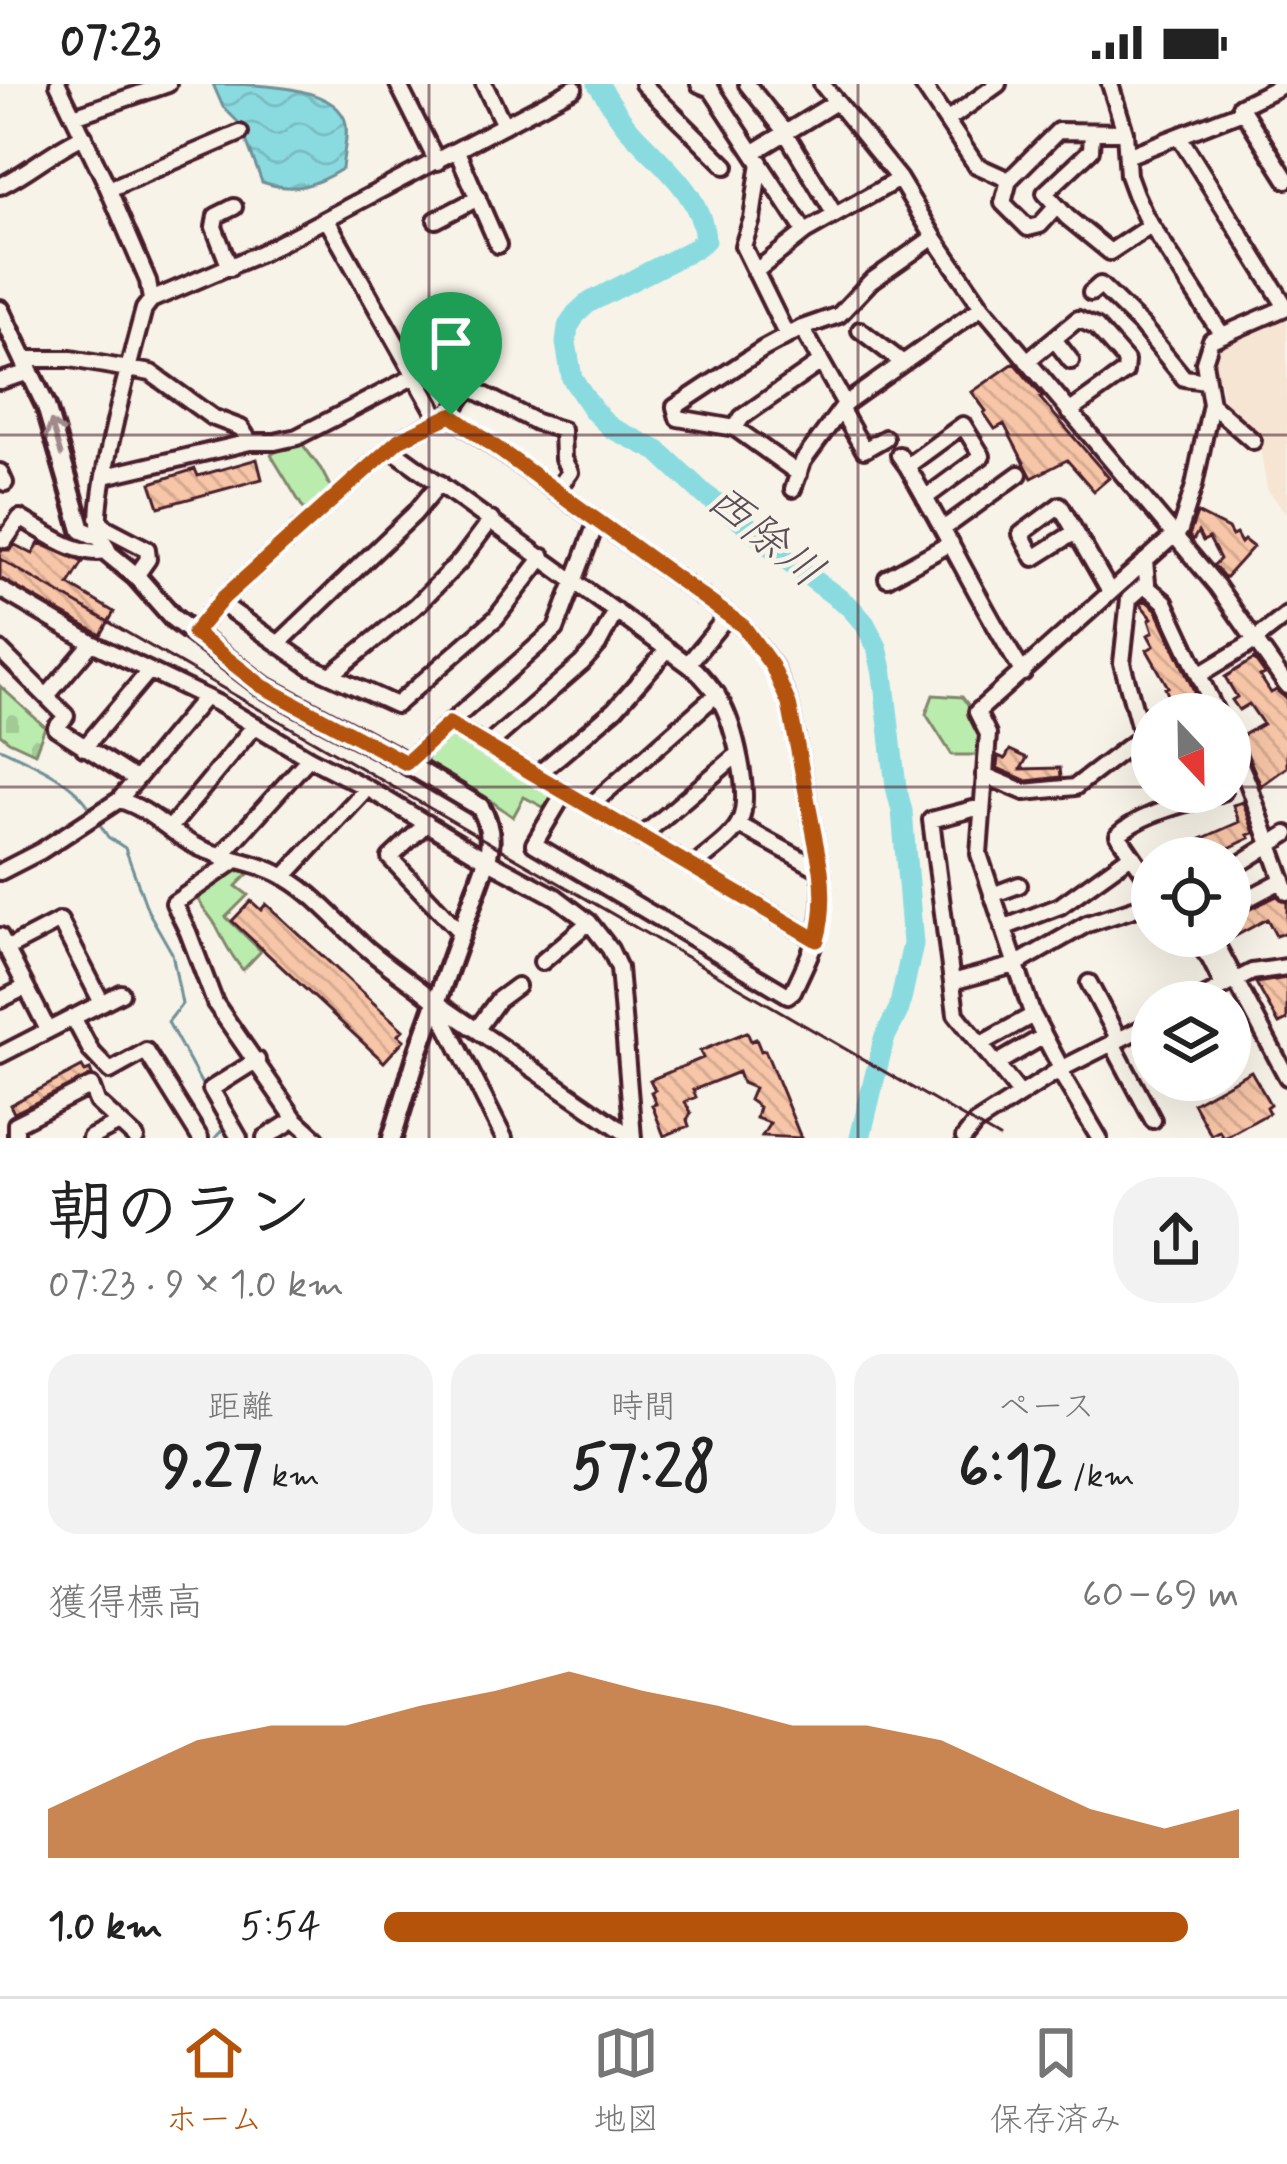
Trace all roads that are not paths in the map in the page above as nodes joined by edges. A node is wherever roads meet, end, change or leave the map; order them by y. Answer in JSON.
{"nodes":[{"id":1,"x":58,"y":84,"type":"edge"},
{"id":2,"x":168,"y":84,"type":"edge"},
{"id":3,"x":398,"y":84,"type":"edge"},
{"id":4,"x":484,"y":84,"type":"edge"},
{"id":5,"x":643,"y":84,"type":"edge"},
{"id":6,"x":699,"y":84,"type":"edge"},
{"id":7,"x":747,"y":84,"type":"edge"},
{"id":8,"x":822,"y":84,"type":"edge"},
{"id":9,"x":922,"y":84,"type":"edge"},
{"id":10,"x":997,"y":84,"type":"edge"},
{"id":11,"x":1110,"y":84,"type":"edge"},
{"id":12,"x":1280,"y":85,"type":"edge"},
{"id":13,"x":574,"y":88,"type":"dead end"},
{"id":14,"x":836,"y":102,"type":"junction"},
{"id":15,"x":1244,"y":111,"type":"junction"},
{"id":16,"x":74,"y":116,"type":"junction"},
{"id":17,"x":948,"y":120,"type":"junction"},
{"id":18,"x":504,"y":124,"type":"junction"},
{"id":19,"x":1125,"y":132,"type":"junction"},
{"id":20,"x":240,"y":133,"type":"dead end"},
{"id":21,"x":786,"y":133,"type":"junction"},
{"id":22,"x":1092,"y":133,"type":"junction"},
{"id":23,"x":84,"y":136,"type":"junction"},
{"id":24,"x":1179,"y":136,"type":"junction"},
{"id":25,"x":457,"y":151,"type":"junction"},
{"id":26,"x":1126,"y":156,"type":"junction"},
{"id":27,"x":757,"y":157,"type":"junction"},
{"id":28,"x":437,"y":161,"type":"junction"},
{"id":29,"x":726,"y":166,"type":"dead end"},
{"id":30,"x":899,"y":179,"type":"junction"},
{"id":31,"x":1009,"y":180,"type":"junction"},
{"id":32,"x":1287,"y":180,"type":"edge"},
{"id":33,"x":0,"y":186,"type":"edge"},
{"id":34,"x":109,"y":189,"type":"junction"},
{"id":35,"x":478,"y":198,"type":"junction"},
{"id":36,"x":1058,"y":206,"type":"junction"},
{"id":37,"x":234,"y":207,"type":"dead end"},
{"id":38,"x":835,"y":215,"type":"junction"},
{"id":39,"x":327,"y":220,"type":"junction"},
{"id":40,"x":436,"y":220,"type":"dead end"},
{"id":41,"x":1151,"y":225,"type":"junction"},
{"id":42,"x":805,"y":232,"type":"junction"},
{"id":43,"x":934,"y":237,"type":"junction"},
{"id":44,"x":498,"y":244,"type":"dead end"},
{"id":45,"x":230,"y":268,"type":"junction"},
{"id":46,"x":756,"y":271,"type":"junction"},
{"id":47,"x":1090,"y":293,"type":"dead end"},
{"id":48,"x":151,"y":300,"type":"junction"},
{"id":49,"x":982,"y":307,"type":"junction"},
{"id":50,"x":1287,"y":307,"type":"edge"},
{"id":51,"x":0,"y":310,"type":"edge"},
{"id":52,"x":802,"y":328,"type":"junction"},
{"id":53,"x":860,"y":330,"type":"dead end"},
{"id":54,"x":1222,"y":334,"type":"junction"},
{"id":55,"x":787,"y":336,"type":"junction"},
{"id":56,"x":1054,"y":339,"type":"junction"},
{"id":57,"x":1027,"y":361,"type":"junction"},
{"id":58,"x":1072,"y":361,"type":"dead end"},
{"id":59,"x":442,"y":362,"type":"dead end"},
{"id":60,"x":821,"y":362,"type":"junction"},
{"id":61,"x":903,"y":363,"type":"junction"},
{"id":62,"x":27,"y":365,"type":"junction"},
{"id":63,"x":128,"y":368,"type":"junction"},
{"id":64,"x":414,"y":376,"type":"junction"},
{"id":65,"x":0,"y":381,"type":"edge"},
{"id":66,"x":1206,"y":381,"type":"junction"},
{"id":67,"x":1211,"y":404,"type":"junction"},
{"id":68,"x":843,"y":407,"type":"junction"},
{"id":69,"x":1069,"y":412,"type":"junction"},
{"id":70,"x":445,"y":417,"type":"junction"},
{"id":71,"x":735,"y":428,"type":"junction"},
{"id":72,"x":885,"y":438,"type":"dead end"},
{"id":73,"x":1253,"y":441,"type":"dead end"},
{"id":74,"x":250,"y":442,"type":"junction"},
{"id":75,"x":390,"y":448,"type":"junction"},
{"id":76,"x":1019,"y":473,"type":"dead end"},
{"id":77,"x":105,"y":476,"type":"junction"},
{"id":78,"x":440,"y":483,"type":"junction"},
{"id":79,"x":556,"y":491,"type":"junction"},
{"id":80,"x":926,"y":498,"type":"junction"},
{"id":81,"x":98,"y":518,"type":"junction"},
{"id":82,"x":491,"y":520,"type":"junction"},
{"id":83,"x":597,"y":521,"type":"junction"},
{"id":84,"x":1075,"y":532,"type":"dead end"},
{"id":85,"x":947,"y":536,"type":"junction"},
{"id":86,"x":1173,"y":536,"type":"junction"},
{"id":87,"x":3,"y":539,"type":"edge"},
{"id":88,"x":104,"y":545,"type":"junction"},
{"id":89,"x":543,"y":557,"type":"junction"},
{"id":90,"x":1145,"y":561,"type":"junction"},
{"id":91,"x":136,"y":576,"type":"junction"},
{"id":92,"x":887,"y":578,"type":"dead end"},
{"id":93,"x":574,"y":579,"type":"junction"},
{"id":94,"x":1147,"y":583,"type":"junction"},
{"id":95,"x":0,"y":589,"type":"edge"},
{"id":96,"x":1110,"y":592,"type":"junction"},
{"id":97,"x":219,"y":602,"type":"junction"},
{"id":98,"x":616,"y":611,"type":"junction"},
{"id":99,"x":728,"y":615,"type":"junction"},
{"id":100,"x":1287,"y":615,"type":"edge"},
{"id":101,"x":194,"y":633,"type":"junction"},
{"id":102,"x":1256,"y":640,"type":"junction"},
{"id":103,"x":92,"y":643,"type":"junction"},
{"id":104,"x":279,"y":643,"type":"junction"},
{"id":105,"x":0,"y":650,"type":"edge"},
{"id":106,"x":668,"y":650,"type":"junction"},
{"id":107,"x":688,"y":664,"type":"junction"},
{"id":108,"x":149,"y":671,"type":"junction"},
{"id":109,"x":1023,"y":673,"type":"junction"},
{"id":110,"x":332,"y":674,"type":"junction"},
{"id":111,"x":1199,"y":675,"type":"junction"},
{"id":112,"x":1287,"y":686,"type":"edge"},
{"id":113,"x":1208,"y":693,"type":"edge"},
{"id":114,"x":717,"y":694,"type":"junction"},
{"id":115,"x":47,"y":696,"type":"junction"},
{"id":116,"x":205,"y":697,"type":"junction"},
{"id":117,"x":449,"y":724,"type":"junction"},
{"id":118,"x":254,"y":725,"type":"junction"},
{"id":119,"x":487,"y":746,"type":"junction"},
{"id":120,"x":84,"y":748,"type":"junction"},
{"id":121,"x":738,"y":754,"type":"junction"},
{"id":122,"x":308,"y":758,"type":"junction"},
{"id":123,"x":406,"y":763,"type":"junction"},
{"id":124,"x":984,"y":775,"type":"junction"},
{"id":125,"x":537,"y":776,"type":"junction"},
{"id":126,"x":135,"y":779,"type":"junction"},
{"id":127,"x":367,"y":788,"type":"junction"},
{"id":128,"x":1251,"y":791,"type":"edge"},
{"id":129,"x":565,"y":792,"type":"junction"},
{"id":130,"x":118,"y":800,"type":"junction"},
{"id":131,"x":590,"y":806,"type":"junction"},
{"id":132,"x":981,"y":808,"type":"junction"},
{"id":133,"x":1155,"y":813,"type":"edge"},
{"id":134,"x":427,"y":823,"type":"junction"},
{"id":135,"x":740,"y":825,"type":"junction"},
{"id":136,"x":170,"y":828,"type":"junction"},
{"id":137,"x":1287,"y":835,"type":"edge"},
{"id":138,"x":641,"y":837,"type":"junction"},
{"id":139,"x":1270,"y":844,"type":"junction"},
{"id":140,"x":1130,"y":855,"type":"joint"},
{"id":141,"x":1251,"y":856,"type":"edge"},
{"id":142,"x":228,"y":859,"type":"junction"},
{"id":143,"x":487,"y":860,"type":"junction"},
{"id":144,"x":16,"y":864,"type":"junction"},
{"id":145,"x":693,"y":867,"type":"junction"},
{"id":146,"x":821,"y":870,"type":"junction"},
{"id":147,"x":0,"y":872,"type":"edge"},
{"id":148,"x":284,"y":877,"type":"junction"},
{"id":149,"x":1019,"y":886,"type":"dead end"},
{"id":150,"x":0,"y":887,"type":"edge"},
{"id":151,"x":1286,"y":889,"type":"edge"},
{"id":152,"x":992,"y":895,"type":"junction"},
{"id":153,"x":1251,"y":899,"type":"edge"},
{"id":154,"x":1131,"y":910,"type":"edge"},
{"id":155,"x":589,"y":922,"type":"junction"},
{"id":156,"x":1003,"y":928,"type":"junction"},
{"id":157,"x":462,"y":934,"type":"junction"},
{"id":158,"x":817,"y":940,"type":"junction"},
{"id":159,"x":3,"y":942,"type":"edge"},
{"id":160,"x":1209,"y":957,"type":"edge"},
{"id":161,"x":542,"y":962,"type":"dead end"},
{"id":162,"x":1015,"y":965,"type":"junction"},
{"id":163,"x":1287,"y":968,"type":"edge"},
{"id":164,"x":1228,"y":981,"type":"edge"},
{"id":165,"x":1236,"y":981,"type":"edge"},
{"id":166,"x":952,"y":982,"type":"junction"},
{"id":167,"x":1089,"y":983,"type":"dead end"},
{"id":168,"x":517,"y":986,"type":"dead end"},
{"id":169,"x":26,"y":987,"type":"junction"},
{"id":170,"x":121,"y":993,"type":"dead end"},
{"id":171,"x":0,"y":1000,"type":"edge"},
{"id":172,"x":436,"y":1002,"type":"junction"},
{"id":173,"x":102,"y":1003,"type":"junction"},
{"id":174,"x":1033,"y":1015,"type":"junction"},
{"id":175,"x":73,"y":1017,"type":"junction"},
{"id":176,"x":1251,"y":1018,"type":"edge"},
{"id":177,"x":477,"y":1029,"type":"junction"},
{"id":178,"x":48,"y":1030,"type":"junction"},
{"id":179,"x":1131,"y":1034,"type":"edge"},
{"id":180,"x":1044,"y":1036,"type":"junction"},
{"id":181,"x":1115,"y":1042,"type":"junction"},
{"id":182,"x":981,"y":1044,"type":"junction"},
{"id":183,"x":0,"y":1055,"type":"edge"},
{"id":184,"x":256,"y":1060,"type":"junction"},
{"id":185,"x":997,"y":1064,"type":"junction"},
{"id":186,"x":1060,"y":1069,"type":"junction"},
{"id":187,"x":1287,"y":1077,"type":"edge"},
{"id":188,"x":1020,"y":1094,"type":"junction"},
{"id":189,"x":296,"y":1119,"type":"junction"},
{"id":190,"x":1153,"y":1120,"type":"dead end"},
{"id":191,"x":119,"y":1123,"type":"junction"},
{"id":192,"x":1095,"y":1136,"type":"edge"},
{"id":193,"x":16,"y":1138,"type":"edge"},
{"id":194,"x":90,"y":1138,"type":"edge"},
{"id":195,"x":136,"y":1138,"type":"edge"},
{"id":196,"x":200,"y":1138,"type":"edge"},
{"id":197,"x":239,"y":1138,"type":"edge"},
{"id":198,"x":265,"y":1138,"type":"edge"},
{"id":199,"x":316,"y":1138,"type":"edge"},
{"id":200,"x":392,"y":1138,"type":"edge"},
{"id":201,"x":504,"y":1138,"type":"edge"},
{"id":202,"x":633,"y":1138,"type":"edge"},
{"id":203,"x":964,"y":1138,"type":"edge"}],
"edges":[{"from":1,"to":16,"type":"street"},
{"from":2,"to":16,"type":"street"},
{"from":3,"to":28,"type":"street"},
{"from":4,"to":18,"type":"street"},
{"from":5,"to":29,"type":"street"},
{"from":6,"to":27,"type":"street"},
{"from":7,"to":21,"type":"street"},
{"from":8,"to":14,"type":"street"},
{"from":9,"to":17,"type":"street"},
{"from":10,"to":17,"type":"street"},
{"from":11,"to":19,"type":"street"},
{"from":12,"to":15,"type":"street"},
{"from":13,"to":18,"type":"street"},
{"from":14,"to":21,"type":"street"},
{"from":14,"to":30,"type":"street"},
{"from":15,"to":24,"type":"street"},
{"from":15,"to":32,"type":"street"},
{"from":16,"to":23,"type":"street"},
{"from":17,"to":31,"type":"street"},
{"from":18,"to":25,"type":"street"},
{"from":19,"to":22,"type":"street"},
{"from":19,"to":26,"type":"street"},
{"from":20,"to":34,"type":"street"},
{"from":21,"to":27,"type":"street"},
{"from":21,"to":38,"type":"street"},
{"from":22,"to":31,"type":"street"},
{"from":22,"to":36,"type":"street"},
{"from":23,"to":33,"type":"street"},
{"from":23,"to":34,"type":"street"},
{"from":24,"to":26,"type":"street"},
{"from":24,"to":50,"type":"street"},
{"from":25,"to":28,"type":"street"},
{"from":25,"to":35,"type":"street"},
{"from":26,"to":41,"type":"street"},
{"from":27,"to":42,"type":"street"},
{"from":27,"to":46,"type":"street"},
{"from":28,"to":39,"type":"street"},
{"from":30,"to":38,"type":"street"},
{"from":30,"to":43,"type":"street"},
{"from":31,"to":36,"type":"street"},
{"from":34,"to":48,"type":"street"},
{"from":35,"to":40,"type":"street"},
{"from":35,"to":44,"type":"street"},
{"from":36,"to":41,"type":"street"},
{"from":37,"to":45,"type":"street"},
{"from":38,"to":42,"type":"street"},
{"from":39,"to":45,"type":"street"},
{"from":39,"to":64,"type":"street"},
{"from":41,"to":54,"type":"street"},
{"from":42,"to":46,"type":"street"},
{"from":43,"to":49,"type":"street"},
{"from":43,"to":52,"type":"street"},
{"from":45,"to":48,"type":"street"},
{"from":46,"to":55,"type":"street"},
{"from":47,"to":66,"type":"street"},
{"from":48,"to":63,"type":"street"},
{"from":49,"to":57,"type":"street"},
{"from":49,"to":61,"type":"street"},
{"from":50,"to":54,"type":"street"},
{"from":51,"to":62,"type":"main road"},
{"from":52,"to":55,"type":"street"},
{"from":52,"to":60,"type":"street"},
{"from":53,"to":61,"type":"street"},
{"from":54,"to":66,"type":"street"},
{"from":55,"to":71,"type":"street"},
{"from":56,"to":57,"type":"street"},
{"from":56,"to":58,"type":"street"},
{"from":56,"to":69,"type":"street"},
{"from":57,"to":69,"type":"street"},
{"from":59,"to":64,"type":"street"},
{"from":60,"to":68,"type":"street"},
{"from":60,"to":71,"type":"street"},
{"from":61,"to":68,"type":"street"},
{"from":62,"to":63,"type":"street"},
{"from":62,"to":65,"type":"street"},
{"from":88,"to":62,"type":"main road","one_way":true},
{"from":63,"to":74,"type":"street"},
{"from":63,"to":77,"type":"street"},
{"from":64,"to":70,"type":"street"},
{"from":64,"to":74,"type":"street"},
{"from":66,"to":67,"type":"street"},
{"from":67,"to":73,"type":"street"},
{"from":67,"to":86,"type":"street"},
{"from":68,"to":71,"type":"street"},
{"from":68,"to":72,"type":"street"},
{"from":69,"to":86,"type":"street"},
{"from":70,"to":75,"type":"street"},
{"from":70,"to":79,"type":"street"},
{"from":70,"to":79,"type":"street"},
{"from":74,"to":77,"type":"street"},
{"from":75,"to":78,"type":"street"},
{"from":75,"to":97,"type":"street"},
{"from":76,"to":85,"type":"street"},
{"from":77,"to":81,"type":"street"},
{"from":78,"to":82,"type":"street"},
{"from":78,"to":104,"type":"street"},
{"from":79,"to":83,"type":"street"},
{"from":80,"to":80,"type":"street"},
{"from":80,"to":85,"type":"street"},
{"from":81,"to":88,"type":"street"},
{"from":81,"to":91,"type":"street"},
{"from":82,"to":89,"type":"street"},
{"from":82,"to":110,"type":"street"},
{"from":83,"to":93,"type":"street"},
{"from":83,"to":99,"type":"street"},
{"from":84,"to":96,"type":"street"},
{"from":85,"to":92,"type":"street"},
{"from":85,"to":109,"type":"street"},
{"from":86,"to":90,"type":"street"},
{"from":86,"to":102,"type":"street"},
{"from":87,"to":88,"type":"street"},
{"from":88,"to":91,"type":"main road"},
{"from":89,"to":93,"type":"street"},
{"from":89,"to":110,"type":"street"},
{"from":90,"to":94,"type":"street"},
{"from":90,"to":96,"type":"street"},
{"from":91,"to":101,"type":"main road"},
{"from":93,"to":98,"type":"street"},
{"from":93,"to":117,"type":"street"},
{"from":94,"to":111,"type":"street"},
{"from":94,"to":124,"type":"street"},
{"from":95,"to":103,"type":"street"},
{"from":96,"to":109,"type":"street"},
{"from":97,"to":101,"type":"street"},
{"from":97,"to":104,"type":"street"},
{"from":98,"to":106,"type":"street"},
{"from":98,"to":119,"type":"street"},
{"from":99,"to":107,"type":"street"},
{"from":99,"to":146,"type":"street"},
{"from":100,"to":102,"type":"street"},
{"from":101,"to":123,"type":"main road"},
{"from":102,"to":111,"type":"street"},
{"from":102,"to":112,"type":"street"},
{"from":103,"to":108,"type":"street"},
{"from":103,"to":115,"type":"street"},
{"from":104,"to":110,"type":"street"},
{"from":105,"to":115,"type":"street"},
{"from":106,"to":107,"type":"street"},
{"from":106,"to":125,"type":"street"},
{"from":107,"to":114,"type":"street"},
{"from":108,"to":116,"type":"street"},
{"from":108,"to":120,"type":"street"},
{"from":109,"to":124,"type":"street"},
{"from":111,"to":113,"type":"street"},
{"from":114,"to":121,"type":"street"},
{"from":114,"to":131,"type":"street"},
{"from":115,"to":120,"type":"street"},
{"from":116,"to":118,"type":"street"},
{"from":116,"to":126,"type":"street"},
{"from":117,"to":119,"type":"street"},
{"from":117,"to":123,"type":"street"},
{"from":118,"to":122,"type":"street"},
{"from":118,"to":136,"type":"street"},
{"from":119,"to":125,"type":"street"},
{"from":120,"to":126,"type":"street"},
{"from":121,"to":135,"type":"street"},
{"from":121,"to":138,"type":"street"},
{"from":122,"to":127,"type":"street"},
{"from":122,"to":142,"type":"street"},
{"from":123,"to":143,"type":"main road"},
{"from":124,"to":132,"type":"street"},
{"from":125,"to":129,"type":"street"},
{"from":126,"to":130,"type":"street"},
{"from":127,"to":134,"type":"street"},
{"from":127,"to":148,"type":"street"},
{"from":128,"to":139,"type":"street"},
{"from":129,"to":131,"type":"street"},
{"from":129,"to":158,"type":"street"},
{"from":130,"to":136,"type":"street"},
{"from":130,"to":144,"type":"street"},
{"from":131,"to":138,"type":"street"},
{"from":132,"to":152,"type":"street"},
{"from":132,"to":166,"type":"street"},
{"from":133,"to":140,"type":"street"},
{"from":134,"to":143,"type":"street"},
{"from":134,"to":157,"type":"street"},
{"from":135,"to":145,"type":"street"},
{"from":135,"to":146,"type":"street"},
{"from":136,"to":142,"type":"street"},
{"from":137,"to":139,"type":"street"},
{"from":138,"to":145,"type":"street"},
{"from":139,"to":141,"type":"street"},
{"from":139,"to":151,"type":"street"},
{"from":140,"to":156,"type":"street"},
{"from":142,"to":148,"type":"street"},
{"from":142,"to":184,"type":"street"},
{"from":143,"to":155,"type":"street"},
{"from":143,"to":157,"type":"main road"},
{"from":144,"to":147,"type":"street"},
{"from":144,"to":150,"type":"street"},
{"from":145,"to":158,"type":"street"},
{"from":146,"to":158,"type":"street"},
{"from":148,"to":172,"type":"street"},
{"from":149,"to":152,"type":"street"},
{"from":151,"to":153,"type":"street"},
{"from":152,"to":156,"type":"street"},
{"from":154,"to":162,"type":"street"},
{"from":155,"to":161,"type":"street"},
{"from":155,"to":202,"type":"street"},
{"from":156,"to":162,"type":"street"},
{"from":157,"to":172,"type":"main road"},
{"from":159,"to":169,"type":"street"},
{"from":159,"to":173,"type":"street"},
{"from":160,"to":164,"type":"street"},
{"from":162,"to":166,"type":"street"},
{"from":162,"to":174,"type":"street"},
{"from":163,"to":165,"type":"street"},
{"from":166,"to":182,"type":"street"},
{"from":167,"to":181,"type":"street"},
{"from":168,"to":177,"type":"street"},
{"from":169,"to":171,"type":"street"},
{"from":169,"to":178,"type":"street"},
{"from":170,"to":173,"type":"street"},
{"from":172,"to":177,"type":"street"},
{"from":172,"to":200,"type":"main road"},
{"from":172,"to":201,"type":"street"},
{"from":173,"to":175,"type":"street"},
{"from":174,"to":180,"type":"street"},
{"from":174,"to":182,"type":"street"},
{"from":175,"to":178,"type":"street"},
{"from":175,"to":196,"type":"street"},
{"from":176,"to":187,"type":"street"},
{"from":177,"to":202,"type":"street"},
{"from":178,"to":183,"type":"street"},
{"from":179,"to":181,"type":"street"},
{"from":180,"to":185,"type":"street"},
{"from":180,"to":186,"type":"street"},
{"from":181,"to":186,"type":"street"},
{"from":181,"to":190,"type":"street"},
{"from":182,"to":185,"type":"street"},
{"from":184,"to":189,"type":"street"},
{"from":184,"to":197,"type":"street"},
{"from":185,"to":188,"type":"street"},
{"from":186,"to":188,"type":"street"},
{"from":186,"to":192,"type":"street"},
{"from":188,"to":203,"type":"street"},
{"from":189,"to":198,"type":"street"},
{"from":189,"to":199,"type":"street"},
{"from":191,"to":193,"type":"street"},
{"from":191,"to":194,"type":"street"},
{"from":191,"to":195,"type":"street"}]}
